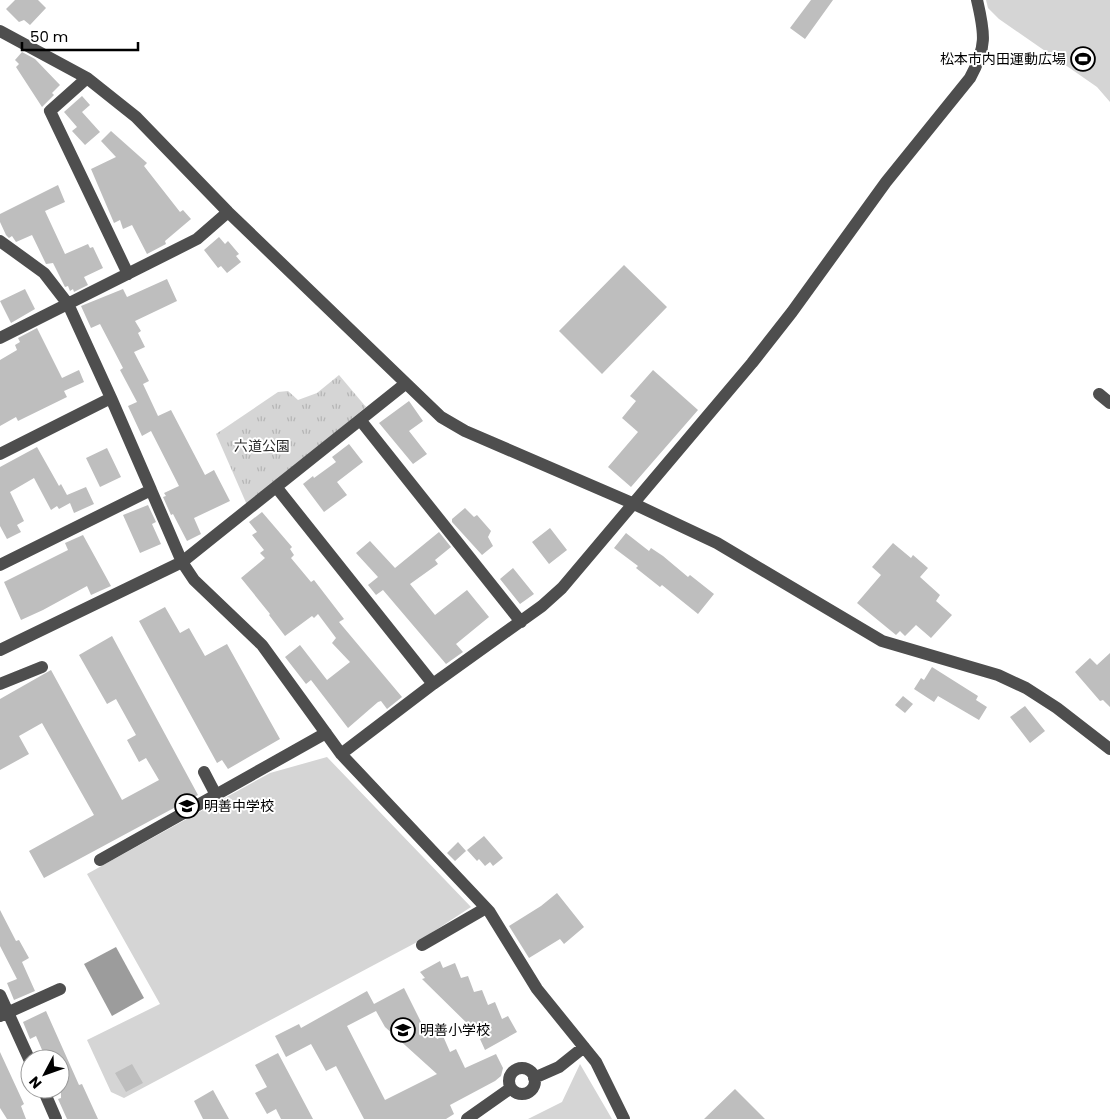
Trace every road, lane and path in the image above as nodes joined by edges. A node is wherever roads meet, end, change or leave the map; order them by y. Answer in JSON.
{"nodes":[{"id":1,"x":977,"y":0,"type":"edge"},
{"id":2,"x":0,"y":31,"type":"edge"},
{"id":3,"x":87,"y":78,"type":"junction"},
{"id":4,"x":228,"y":212,"type":"junction"},
{"id":5,"x":0,"y":241,"type":"edge"},
{"id":6,"x":128,"y":274,"type":"junction"},
{"id":7,"x":68,"y":304,"type":"junction"},
{"id":8,"x":0,"y":338,"type":"edge"},
{"id":9,"x":405,"y":384,"type":"junction"},
{"id":10,"x":1099,"y":394,"type":"dead end"},
{"id":11,"x":111,"y":398,"type":"junction"},
{"id":12,"x":1110,"y":403,"type":"edge"},
{"id":13,"x":360,"y":421,"type":"junction"},
{"id":14,"x":0,"y":454,"type":"edge"},
{"id":15,"x":277,"y":488,"type":"junction"},
{"id":16,"x":151,"y":490,"type":"junction"},
{"id":17,"x":632,"y":503,"type":"junction"},
{"id":18,"x":182,"y":562,"type":"junction"},
{"id":19,"x":0,"y":565,"type":"edge"},
{"id":20,"x":521,"y":622,"type":"junction"},
{"id":21,"x":0,"y":650,"type":"edge"},
{"id":22,"x":42,"y":667,"type":"dead end"},
{"id":23,"x":0,"y":684,"type":"edge"},
{"id":24,"x":434,"y":684,"type":"junction"},
{"id":25,"x":326,"y":733,"type":"junction"},
{"id":26,"x":1110,"y":749,"type":"edge"},
{"id":27,"x":342,"y":754,"type":"junction"},
{"id":28,"x":204,"y":772,"type":"dead end"},
{"id":29,"x":216,"y":795,"type":"junction"},
{"id":30,"x":100,"y":860,"type":"dead end"},
{"id":31,"x":481,"y":911,"type":"junction"},
{"id":32,"x":422,"y":945,"type":"dead end"},
{"id":33,"x":60,"y":989,"type":"dead end"},
{"id":34,"x":0,"y":995,"type":"edge"},
{"id":35,"x":4,"y":1015,"type":"edge"},
{"id":36,"x":584,"y":1047,"type":"junction"},
{"id":37,"x":23,"y":1049,"type":"edge"},
{"id":38,"x":534,"y":1078,"type":"junction"},
{"id":39,"x":511,"y":1088,"type":"junction"},
{"id":40,"x":47,"y":1099,"type":"edge"},
{"id":41,"x":56,"y":1119,"type":"edge"},
{"id":42,"x":467,"y":1119,"type":"edge"},
{"id":43,"x":624,"y":1119,"type":"edge"}],
"edges":[{"from":1,"to":17,"type":"street"},
{"from":2,"to":3,"type":"street"},
{"from":3,"to":4,"type":"street"},
{"from":3,"to":6,"type":"street"},
{"from":4,"to":6,"type":"street"},
{"from":4,"to":9,"type":"street"},
{"from":5,"to":7,"type":"street"},
{"from":6,"to":7,"type":"street"},
{"from":7,"to":8,"type":"street"},
{"from":7,"to":11,"type":"street"},
{"from":9,"to":13,"type":"street"},
{"from":9,"to":17,"type":"street"},
{"from":10,"to":12,"type":"street"},
{"from":11,"to":14,"type":"street"},
{"from":11,"to":16,"type":"street"},
{"from":13,"to":15,"type":"street"},
{"from":13,"to":20,"type":"street"},
{"from":15,"to":18,"type":"street"},
{"from":15,"to":24,"type":"street"},
{"from":16,"to":18,"type":"street"},
{"from":16,"to":19,"type":"street"},
{"from":17,"to":20,"type":"street"},
{"from":17,"to":26,"type":"street"},
{"from":18,"to":21,"type":"street"},
{"from":18,"to":25,"type":"street"},
{"from":20,"to":24,"type":"street"},
{"from":22,"to":23,"type":"street"},
{"from":24,"to":27,"type":"street"},
{"from":25,"to":27,"type":"street"},
{"from":25,"to":29,"type":"street"},
{"from":27,"to":31,"type":"street"},
{"from":28,"to":29,"type":"street"},
{"from":29,"to":30,"type":"street"},
{"from":31,"to":32,"type":"street"},
{"from":31,"to":36,"type":"street"},
{"from":33,"to":35,"type":"street"},
{"from":34,"to":35,"type":"street"},
{"from":35,"to":37,"type":"street"},
{"from":36,"to":38,"type":"street"},
{"from":36,"to":43,"type":"street"},
{"from":38,"to":39,"type":"street"},
{"from":38,"to":39,"type":"street"},
{"from":39,"to":42,"type":"street"},
{"from":40,"to":41,"type":"street"}]}
